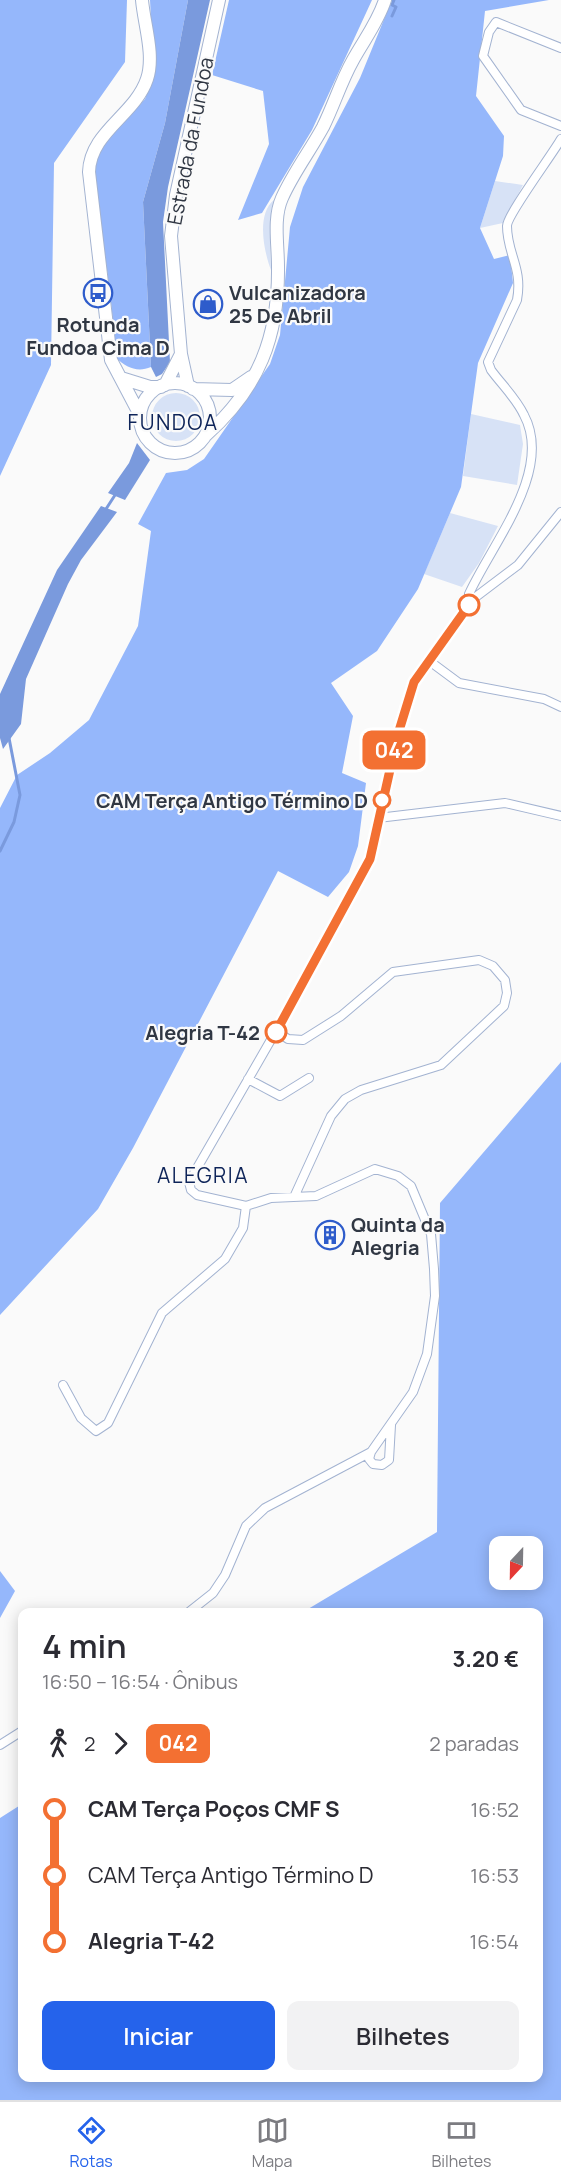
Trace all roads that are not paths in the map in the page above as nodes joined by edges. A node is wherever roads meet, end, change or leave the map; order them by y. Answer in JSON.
{"nodes":[{"id":1,"x":142,"y":0,"type":"edge"},
{"id":2,"x":219,"y":0,"type":"edge"},
{"id":3,"x":385,"y":0,"type":"edge"},
{"id":4,"x":561,"y":48,"type":"edge"},
{"id":5,"x":561,"y":126,"type":"edge"},
{"id":6,"x":561,"y":139,"type":"edge"},
{"id":7,"x":181,"y":354,"type":"junction"},
{"id":8,"x":257,"y":371,"type":"junction"},
{"id":9,"x":120,"y":378,"type":"junction"},
{"id":10,"x":160,"y":387,"type":"junction"},
{"id":11,"x":191,"y":387,"type":"junction"},
{"id":12,"x":140,"y":416,"type":"junction"},
{"id":13,"x":206,"y":435,"type":"junction"},
{"id":14,"x":561,"y":512,"type":"edge"},
{"id":15,"x":473,"y":599,"type":"junction"},
{"id":16,"x":428,"y":660,"type":"junction"},
{"id":17,"x":561,"y":707,"type":"edge"},
{"id":18,"x":561,"y":816,"type":"edge"},
{"id":19,"x":378,"y":818,"type":"junction"},
{"id":20,"x":276,"y":1032,"type":"junction"},
{"id":21,"x":309,"y":1078,"type":"dead end"},
{"id":22,"x":248,"y":1079,"type":"junction"},
{"id":23,"x":295,"y":1195,"type":"junction"},
{"id":24,"x":246,"y":1206,"type":"junction"},
{"id":25,"x":63,"y":1385,"type":"dead end"},
{"id":26,"x":391,"y":1425,"type":"junction"},
{"id":27,"x":370,"y":1452,"type":"junction"},
{"id":28,"x":194,"y":1608,"type":"edge"},
{"id":29,"x":18,"y":1734,"type":"edge"},
{"id":30,"x":0,"y":1745,"type":"edge"}],
"edges":[{"from":1,"to":9,"type":"main road"},
{"from":2,"to":7,"type":"main road","name":"Estrada da Fundoa"},
{"from":3,"to":8,"type":"main road"},
{"from":4,"to":5,"type":"street"},
{"from":6,"to":15,"type":"street"},
{"from":7,"to":10,"type":"main road"},
{"from":7,"to":11,"type":"main road","name":"Estrada da Fundoa"},
{"from":8,"to":11,"type":"main road"},
{"from":8,"to":13,"type":"main road"},
{"from":9,"to":10,"type":"main road"},
{"from":9,"to":12,"type":"main road"},
{"from":10,"to":11,"type":"main road"},
{"from":10,"to":12,"type":"main road"},
{"from":11,"to":13,"type":"main road"},
{"from":12,"to":13,"type":"main road"},
{"from":14,"to":15,"type":"street"},
{"from":15,"to":16,"type":"street"},
{"from":16,"to":17,"type":"street"},
{"from":16,"to":19,"type":"street"},
{"from":18,"to":19,"type":"street"},
{"from":19,"to":20,"type":"street"},
{"from":20,"to":22,"type":"street"},
{"from":20,"to":23,"type":"street"},
{"from":21,"to":22,"type":"street"},
{"from":22,"to":24,"type":"street"},
{"from":23,"to":24,"type":"street"},
{"from":23,"to":26,"type":"street"},
{"from":24,"to":25,"type":"street"},
{"from":26,"to":27,"type":"street"},
{"from":26,"to":27,"type":"street"},
{"from":27,"to":28,"type":"street"},
{"from":29,"to":30,"type":"street"}]}
